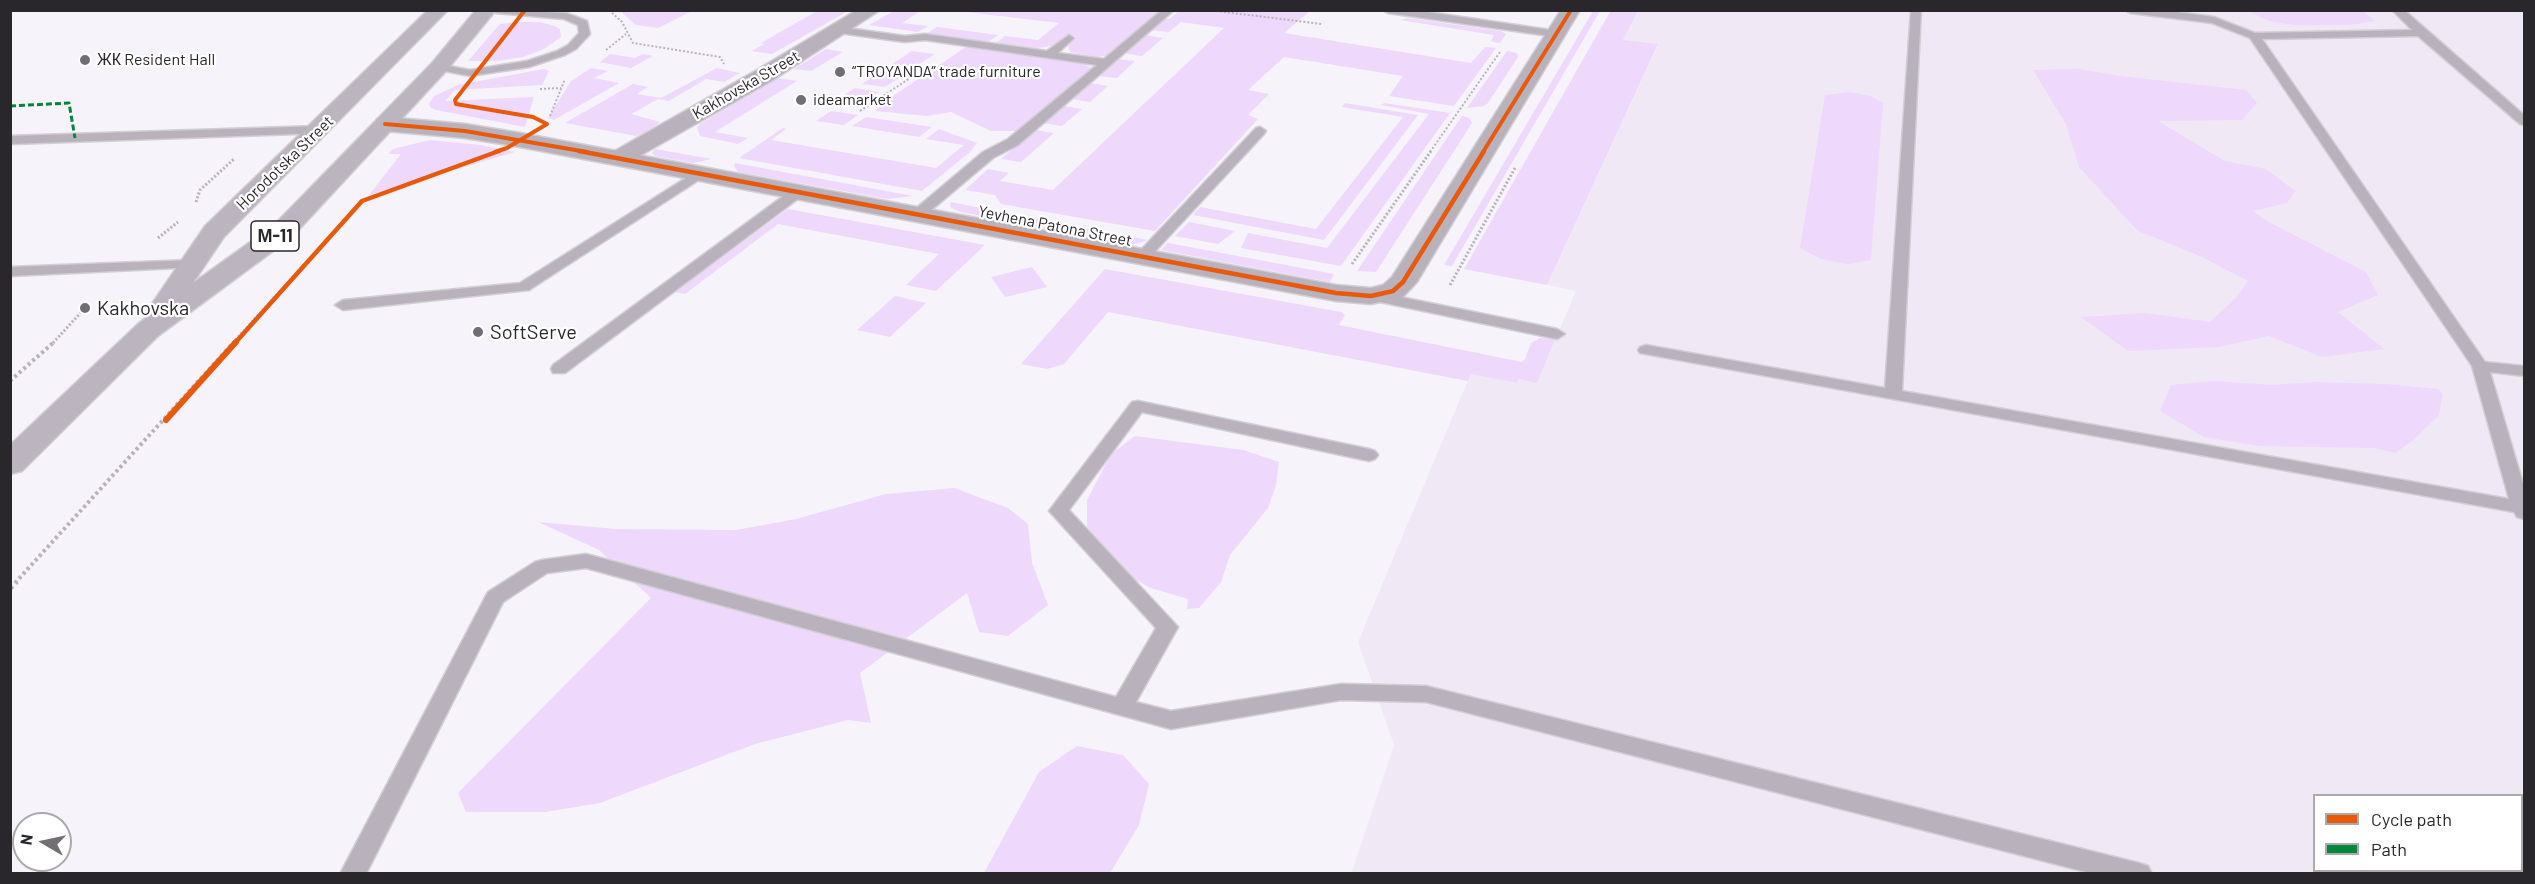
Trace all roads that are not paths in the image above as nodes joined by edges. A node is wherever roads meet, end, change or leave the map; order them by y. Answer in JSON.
{"nodes":[{"id":1,"x":439,"y":10,"type":"edge"},
{"id":2,"x":487,"y":10,"type":"edge"},
{"id":3,"x":496,"y":10,"type":"edge"},
{"id":4,"x":871,"y":10,"type":"edge"},
{"id":5,"x":1169,"y":10,"type":"edge"},
{"id":6,"x":1388,"y":10,"type":"edge"},
{"id":7,"x":1570,"y":10,"type":"edge"},
{"id":8,"x":1916,"y":10,"type":"edge"},
{"id":9,"x":2130,"y":10,"type":"edge"},
{"id":10,"x":2397,"y":10,"type":"edge"},
{"id":11,"x":839,"y":30,"type":"junction"},
{"id":12,"x":2421,"y":33,"type":"junction"},
{"id":13,"x":1557,"y":34,"type":"junction"},
{"id":14,"x":2254,"y":36,"type":"junction"},
{"id":15,"x":1069,"y":38,"type":"dead end"},
{"id":16,"x":406,"y":43,"type":"junction"},
{"id":17,"x":1051,"y":53,"type":"junction"},
{"id":18,"x":1105,"y":63,"type":"junction"},
{"id":19,"x":439,"y":67,"type":"junction"},
{"id":20,"x":359,"y":90,"type":"junction"},
{"id":21,"x":2524,"y":121,"type":"edge"},
{"id":22,"x":385,"y":124,"type":"junction"},
{"id":23,"x":320,"y":130,"type":"junction"},
{"id":24,"x":1260,"y":131,"type":"dead end"},
{"id":25,"x":10,"y":140,"type":"edge"},
{"id":26,"x":619,"y":158,"type":"junction"},
{"id":27,"x":288,"y":162,"type":"junction"},
{"id":28,"x":700,"y":173,"type":"junction"},
{"id":29,"x":798,"y":192,"type":"junction"},
{"id":30,"x":918,"y":214,"type":"junction"},
{"id":31,"x":1143,"y":256,"type":"junction"},
{"id":32,"x":193,"y":264,"type":"junction"},
{"id":33,"x":10,"y":272,"type":"edge"},
{"id":34,"x":1371,"y":296,"type":"junction"},
{"id":35,"x":343,"y":305,"type":"dead end"},
{"id":36,"x":148,"y":330,"type":"junction"},
{"id":37,"x":1557,"y":334,"type":"dead end"},
{"id":38,"x":1646,"y":350,"type":"dead end"},
{"id":39,"x":2480,"y":366,"type":"junction"},
{"id":40,"x":559,"y":369,"type":"dead end"},
{"id":41,"x":2524,"y":370,"type":"edge"},
{"id":42,"x":1893,"y":394,"type":"junction"},
{"id":43,"x":1369,"y":455,"type":"dead end"},
{"id":44,"x":10,"y":464,"type":"edge"},
{"id":45,"x":2523,"y":510,"type":"edge"},
{"id":46,"x":1122,"y":707,"type":"junction"},
{"id":47,"x":353,"y":873,"type":"edge"},
{"id":48,"x":2139,"y":873,"type":"edge"}],
"edges":[{"from":1,"to":16,"type":"main road","name":"Horodotska Street","number":"М-11"},
{"from":2,"to":19,"type":"main road","name":"Horodotska Street","number":"М-11"},
{"from":3,"to":19,"type":"lane"},
{"from":4,"to":11,"type":"street","name":"Kakhovska Street"},
{"from":5,"to":18,"type":"lane"},
{"from":6,"to":13,"type":"lane"},
{"from":7,"to":13,"type":"street","name":"Yevhena Patona Street"},
{"from":8,"to":42,"type":"lane"},
{"from":9,"to":14,"type":"lane"},
{"from":10,"to":12,"type":"lane"},
{"from":11,"to":17,"type":"lane"},
{"from":11,"to":26,"type":"street","name":"Kakhovska Street"},
{"from":12,"to":14,"type":"lane"},
{"from":12,"to":21,"type":"lane"},
{"from":13,"to":34,"type":"street","name":"Yevhena Patona Street"},
{"from":14,"to":39,"type":"lane"},
{"from":15,"to":17,"type":"lane"},
{"from":16,"to":19,"type":"main road"},
{"from":16,"to":20,"type":"main road","name":"Horodotska Street","number":"М-11"},
{"from":17,"to":18,"type":"lane"},
{"from":18,"to":30,"type":"lane"},
{"from":19,"to":22,"type":"main road","name":"Horodotska Street","number":"М-11"},
{"from":20,"to":22,"type":"main road"},
{"from":20,"to":23,"type":"main road","name":"Horodotska Street","number":"М-11"},
{"from":22,"to":26,"type":"street","name":"Yevhena Patona Street"},
{"from":22,"to":27,"type":"main road"},
{"from":22,"to":36,"type":"main road","name":"Horodotska Street","number":"М-11"},
{"from":23,"to":25,"type":"lane"},
{"from":23,"to":27,"type":"main road","name":"Horodotska Street","number":"М-11"},
{"from":24,"to":31,"type":"lane"},
{"from":26,"to":28,"type":"street","name":"Yevhena Patona Street"},
{"from":27,"to":32,"type":"main road","name":"Horodotska Street","number":"М-11"},
{"from":28,"to":29,"type":"street","name":"Yevhena Patona Street"},
{"from":28,"to":35,"type":"lane"},
{"from":29,"to":30,"type":"street","name":"Yevhena Patona Street"},
{"from":29,"to":40,"type":"lane"},
{"from":30,"to":31,"type":"street","name":"Yevhena Patona Street"},
{"from":31,"to":34,"type":"street","name":"Yevhena Patona Street"},
{"from":32,"to":33,"type":"lane"},
{"from":32,"to":36,"type":"main road","name":"Horodotska Street","number":"М-11"},
{"from":34,"to":37,"type":"lane"},
{"from":36,"to":44,"type":"main road","name":"Horodotska Street","number":"М-11"},
{"from":38,"to":42,"type":"lane"},
{"from":39,"to":41,"type":"lane"},
{"from":39,"to":45,"type":"lane"},
{"from":42,"to":45,"type":"lane"},
{"from":43,"to":46,"type":"lane"},
{"from":46,"to":47,"type":"lane"},
{"from":46,"to":48,"type":"lane"}]}
